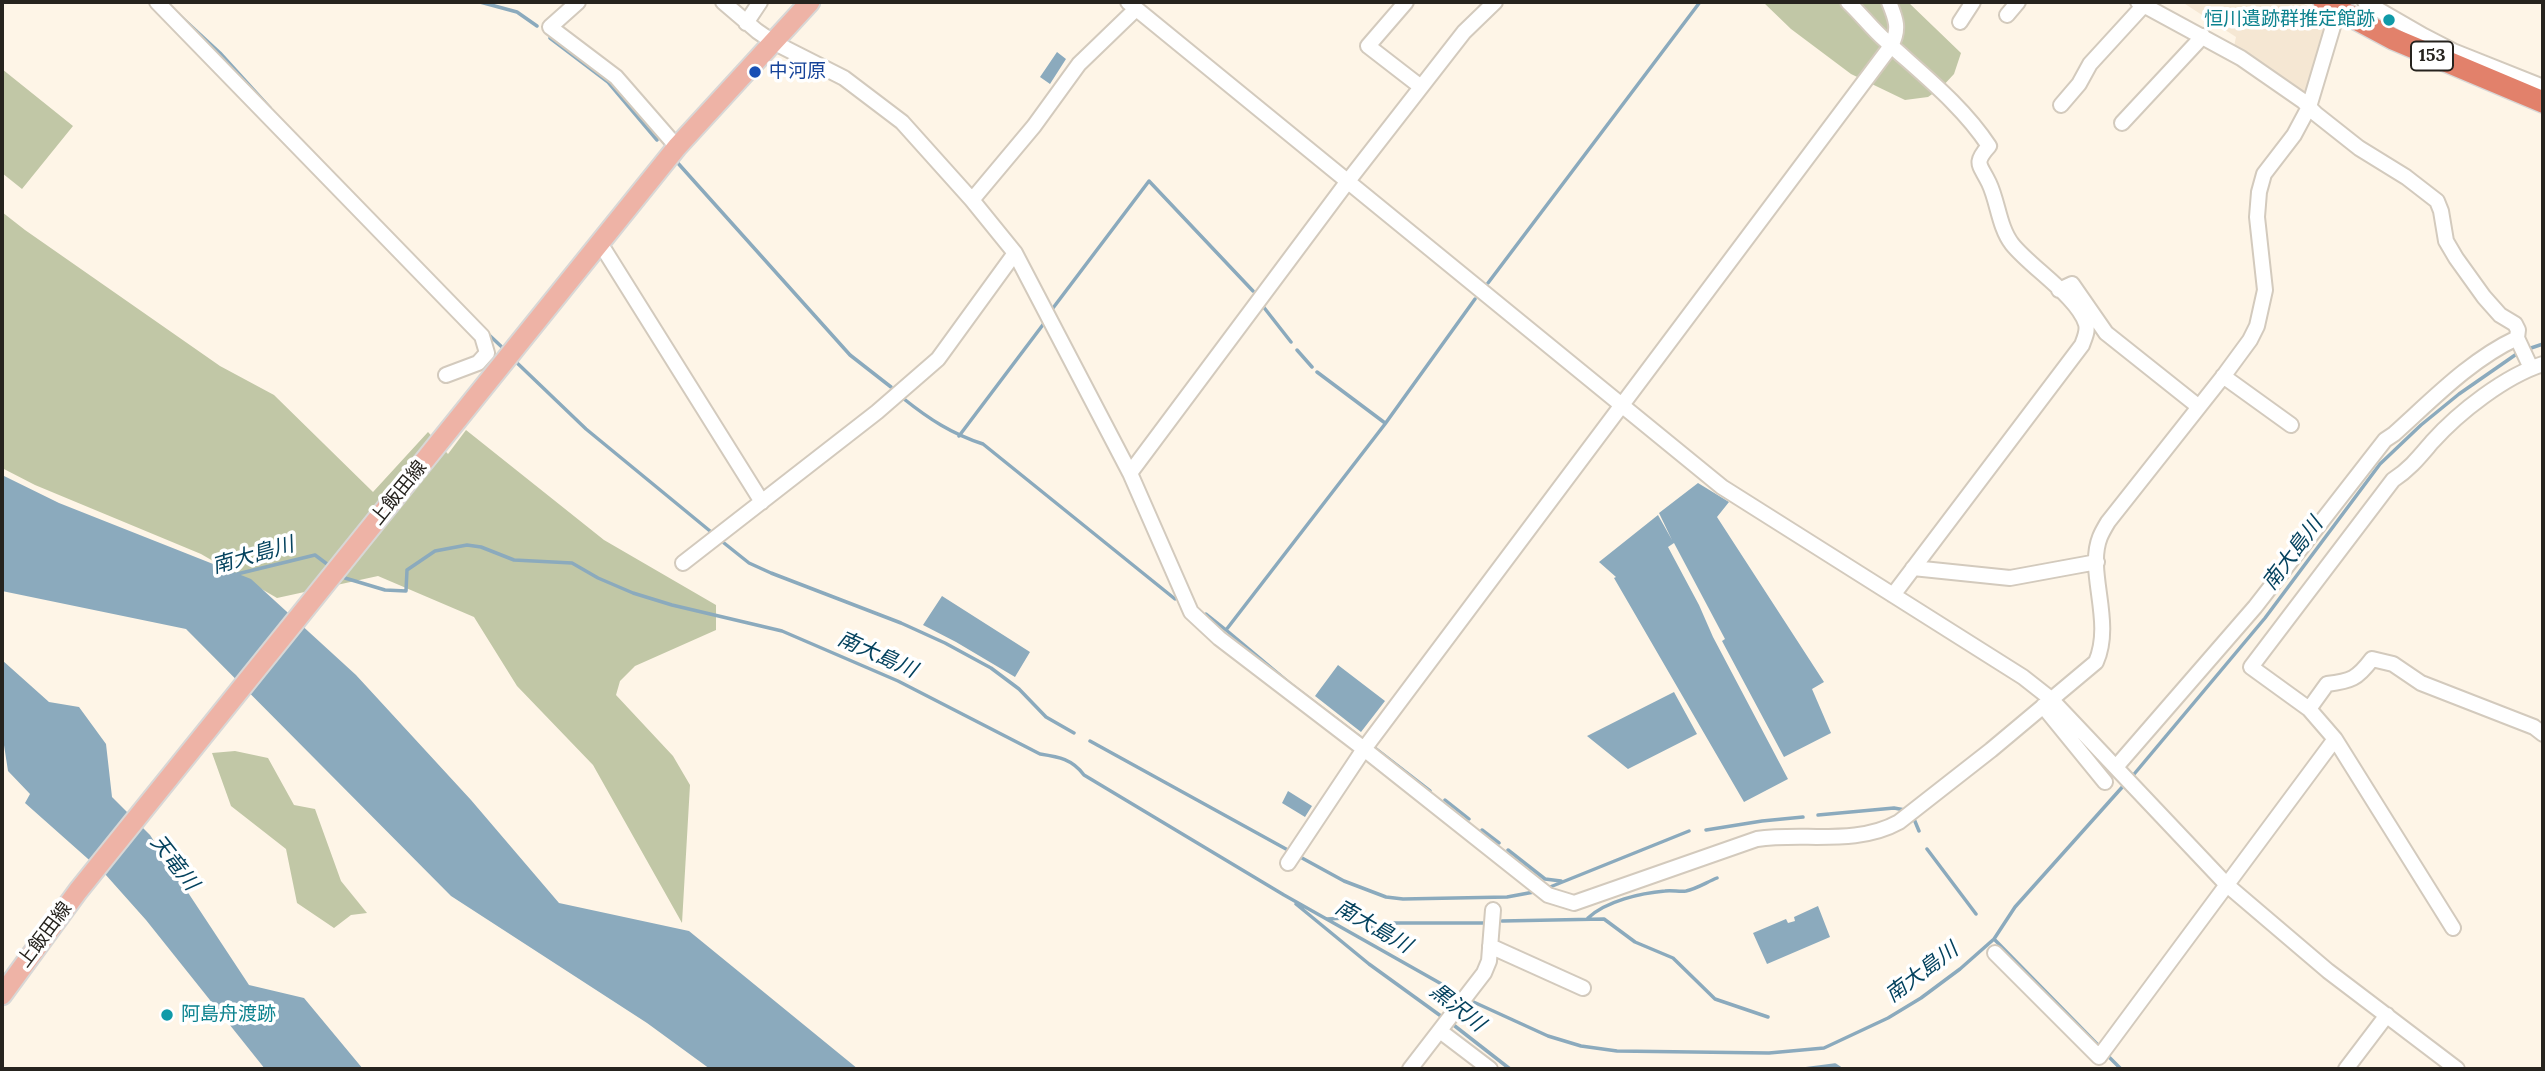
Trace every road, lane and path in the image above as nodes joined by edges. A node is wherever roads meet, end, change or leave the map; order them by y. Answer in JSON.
{"nodes":[{"id":1,"x":157,"y":2,"type":"edge"},
{"id":2,"x":578,"y":2,"type":"edge"},
{"id":3,"x":723,"y":2,"type":"edge"},
{"id":4,"x":760,"y":2,"type":"edge"},
{"id":5,"x":810,"y":2,"type":"edge"},
{"id":6,"x":1406,"y":2,"type":"edge"},
{"id":7,"x":1495,"y":2,"type":"edge"},
{"id":8,"x":1848,"y":2,"type":"edge"},
{"id":9,"x":1889,"y":2,"type":"edge"},
{"id":10,"x":1973,"y":2,"type":"edge"},
{"id":11,"x":2018,"y":2,"type":"edge"},
{"id":12,"x":2365,"y":2,"type":"edge"},
{"id":13,"x":2141,"y":3,"type":"edge"},
{"id":14,"x":2334,"y":4,"type":"edge"},
{"id":15,"x":1132,"y":5,"type":"edge"},
{"id":16,"x":2007,"y":15,"type":"dead end"},
{"id":17,"x":1960,"y":22,"type":"dead end"},
{"id":18,"x":746,"y":23,"type":"junction"},
{"id":19,"x":2203,"y":36,"type":"junction"},
{"id":20,"x":773,"y":42,"type":"junction"},
{"id":21,"x":2421,"y":43,"type":"junction"},
{"id":22,"x":1891,"y":46,"type":"junction"},
{"id":23,"x":1421,"y":87,"type":"junction"},
{"id":24,"x":2543,"y":87,"type":"edge"},
{"id":25,"x":2543,"y":102,"type":"edge"},
{"id":26,"x":2062,"y":106,"type":"dead end"},
{"id":27,"x":2309,"y":107,"type":"junction"},
{"id":28,"x":2122,"y":123,"type":"dead end"},
{"id":29,"x":677,"y":147,"type":"junction"},
{"id":30,"x":1348,"y":181,"type":"junction"},
{"id":31,"x":972,"y":200,"type":"junction"},
{"id":32,"x":605,"y":251,"type":"dead end"},
{"id":33,"x":1015,"y":253,"type":"junction"},
{"id":34,"x":2059,"y":290,"type":"junction"},
{"id":35,"x":2519,"y":342,"type":"junction"},
{"id":36,"x":2534,"y":365,"type":"edge"},
{"id":37,"x":446,"y":375,"type":"dead end"},
{"id":38,"x":2223,"y":376,"type":"junction"},
{"id":39,"x":1621,"y":406,"type":"junction"},
{"id":40,"x":2199,"y":407,"type":"junction"},
{"id":41,"x":2291,"y":425,"type":"dead end"},
{"id":42,"x":1130,"y":473,"type":"junction"},
{"id":43,"x":762,"y":502,"type":"junction"},
{"id":44,"x":2097,"y":562,"type":"junction"},
{"id":45,"x":682,"y":564,"type":"dead end"},
{"id":46,"x":1913,"y":568,"type":"junction"},
{"id":47,"x":1893,"y":595,"type":"junction"},
{"id":48,"x":2047,"y":702,"type":"junction"},
{"id":49,"x":2309,"y":709,"type":"junction"},
{"id":50,"x":2543,"y":734,"type":"edge"},
{"id":51,"x":2335,"y":739,"type":"junction"},
{"id":52,"x":1364,"y":749,"type":"junction"},
{"id":53,"x":2118,"y":769,"type":"junction"},
{"id":54,"x":2105,"y":782,"type":"dead end"},
{"id":55,"x":1288,"y":863,"type":"dead end"},
{"id":56,"x":2227,"y":885,"type":"junction"},
{"id":57,"x":1493,"y":910,"type":"dead end"},
{"id":58,"x":2453,"y":928,"type":"dead end"},
{"id":59,"x":1490,"y":946,"type":"junction"},
{"id":60,"x":1995,"y":953,"type":"dead end"},
{"id":61,"x":1583,"y":988,"type":"dead end"},
{"id":62,"x":2,"y":995,"type":"edge"},
{"id":63,"x":1454,"y":1013,"type":"junction"},
{"id":64,"x":2387,"y":1015,"type":"junction"},
{"id":65,"x":2453,"y":1068,"type":"edge"},
{"id":66,"x":1410,"y":1069,"type":"edge"},
{"id":67,"x":1490,"y":1069,"type":"edge"},
{"id":68,"x":2346,"y":1069,"type":"edge"}],
"edges":[{"from":1,"to":37,"type":"street"},
{"from":2,"to":29,"type":"street"},
{"from":3,"to":18,"type":"street"},
{"from":4,"to":18,"type":"street"},
{"from":5,"to":20,"type":"main road","name":"上飯田線"},
{"from":6,"to":23,"type":"street"},
{"from":7,"to":23,"type":"street"},
{"from":8,"to":22,"type":"street"},
{"from":9,"to":22,"type":"street"},
{"from":10,"to":17,"type":"street"},
{"from":11,"to":16,"type":"street"},
{"from":12,"to":21,"type":"street"},
{"from":13,"to":19,"type":"street"},
{"from":13,"to":26,"type":"street"},
{"from":14,"to":21,"type":"highway","number":"153"},
{"from":14,"to":27,"type":"street"},
{"from":15,"to":30,"type":"street"},
{"from":15,"to":31,"type":"street"},
{"from":18,"to":20,"type":"street"},
{"from":19,"to":27,"type":"street"},
{"from":19,"to":28,"type":"street"},
{"from":20,"to":29,"type":"main road","name":"上飯田線"},
{"from":20,"to":31,"type":"street"},
{"from":21,"to":24,"type":"street"},
{"from":21,"to":25,"type":"highway","number":"153"},
{"from":22,"to":34,"type":"street"},
{"from":22,"to":39,"type":"street"},
{"from":23,"to":30,"type":"street"},
{"from":27,"to":35,"type":"street"},
{"from":27,"to":38,"type":"street"},
{"from":29,"to":62,"type":"main road","name":"上飯田線"},
{"from":30,"to":39,"type":"street"},
{"from":30,"to":42,"type":"street"},
{"from":31,"to":33,"type":"street"},
{"from":32,"to":43,"type":"street"},
{"from":33,"to":42,"type":"street"},
{"from":33,"to":43,"type":"street"},
{"from":34,"to":40,"type":"street"},
{"from":34,"to":46,"type":"street"},
{"from":35,"to":36,"type":"street"},
{"from":35,"to":53,"type":"street"},
{"from":36,"to":49,"type":"street"},
{"from":38,"to":40,"type":"street"},
{"from":38,"to":41,"type":"street"},
{"from":39,"to":47,"type":"street"},
{"from":39,"to":52,"type":"street"},
{"from":40,"to":44,"type":"street"},
{"from":42,"to":52,"type":"street"},
{"from":43,"to":45,"type":"street"},
{"from":44,"to":46,"type":"street"},
{"from":44,"to":48,"type":"street"},
{"from":46,"to":47,"type":"street"},
{"from":47,"to":48,"type":"street"},
{"from":48,"to":52,"type":"street"},
{"from":48,"to":53,"type":"street"},
{"from":48,"to":54,"type":"street"},
{"from":49,"to":50,"type":"street"},
{"from":49,"to":51,"type":"street"},
{"from":51,"to":56,"type":"street"},
{"from":51,"to":58,"type":"street"},
{"from":52,"to":55,"type":"street"},
{"from":53,"to":56,"type":"street"},
{"from":56,"to":60,"type":"street"},
{"from":56,"to":64,"type":"street"},
{"from":57,"to":59,"type":"street"},
{"from":59,"to":61,"type":"street"},
{"from":59,"to":63,"type":"street"},
{"from":63,"to":66,"type":"street"},
{"from":63,"to":67,"type":"street"},
{"from":64,"to":65,"type":"street"},
{"from":64,"to":68,"type":"street"}]}
